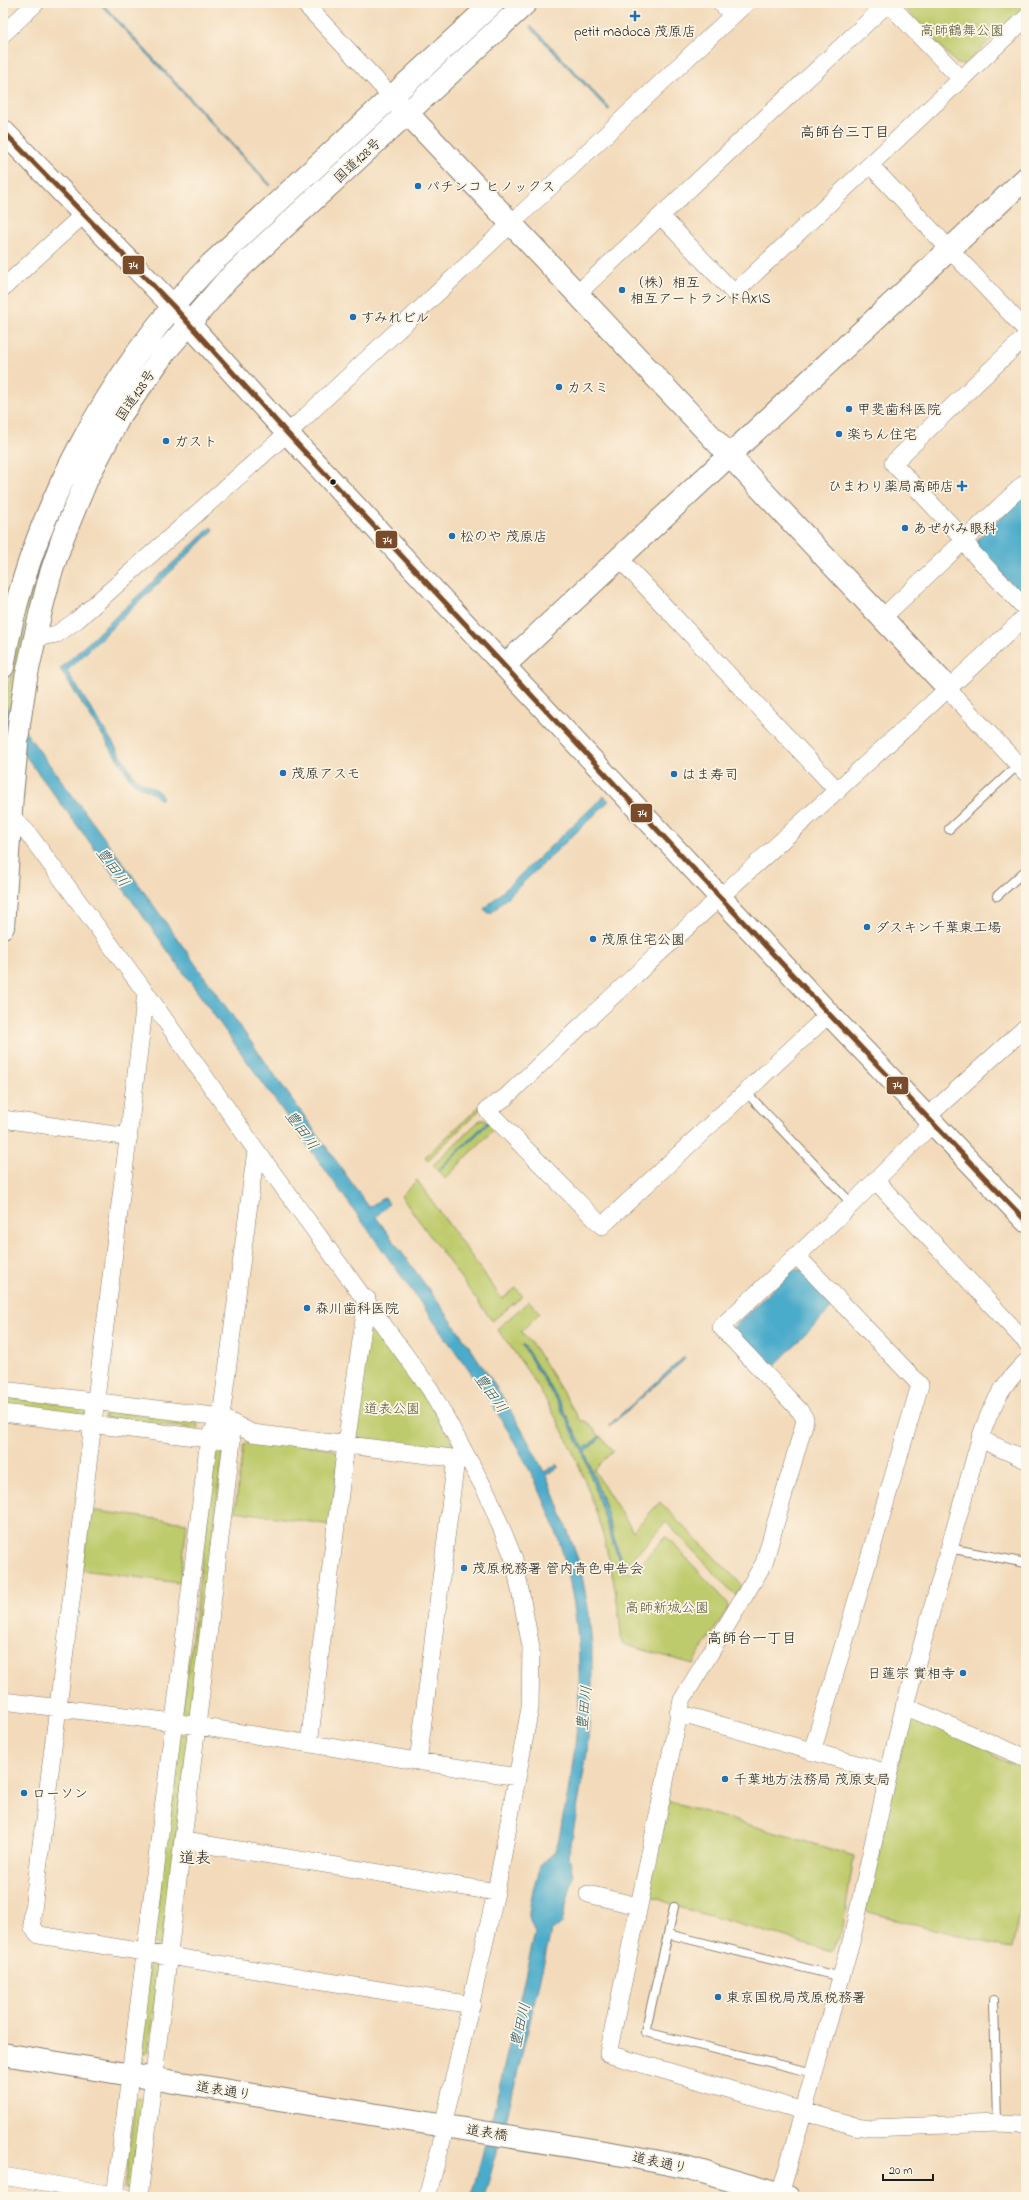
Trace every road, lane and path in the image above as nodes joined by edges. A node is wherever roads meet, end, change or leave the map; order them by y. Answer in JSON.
{"nodes":[{"id":1,"x":36,"y":3,"type":"edge"},
{"id":2,"x":304,"y":3,"type":"edge"},
{"id":3,"x":493,"y":3,"type":"edge"},
{"id":4,"x":526,"y":3,"type":"edge"},
{"id":5,"x":721,"y":3,"type":"edge"},
{"id":6,"x":746,"y":3,"type":"edge"},
{"id":7,"x":888,"y":3,"type":"edge"},
{"id":8,"x":732,"y":15,"type":"junction"},
{"id":9,"x":1026,"y":18,"type":"edge"},
{"id":10,"x":3,"y":34,"type":"edge"},
{"id":11,"x":960,"y":80,"type":"junction"},
{"id":12,"x":392,"y":97,"type":"junction"},
{"id":13,"x":408,"y":113,"type":"junction"},
{"id":14,"x":3,"y":131,"type":"edge"},
{"id":15,"x":870,"y":165,"type":"junction"},
{"id":16,"x":1026,"y":178,"type":"edge"},
{"id":17,"x":84,"y":214,"type":"junction"},
{"id":18,"x":661,"y":216,"type":"junction"},
{"id":19,"x":511,"y":224,"type":"junction"},
{"id":20,"x":950,"y":250,"type":"junction"},
{"id":21,"x":3,"y":288,"type":"edge"},
{"id":22,"x":577,"y":294,"type":"junction"},
{"id":23,"x":173,"y":306,"type":"junction"},
{"id":24,"x":189,"y":325,"type":"junction"},
{"id":25,"x":1026,"y":330,"type":"edge"},
{"id":26,"x":1026,"y":336,"type":"edge"},
{"id":27,"x":287,"y":434,"type":"junction"},
{"id":28,"x":729,"y":456,"type":"junction"},
{"id":29,"x":1026,"y":483,"type":"edge"},
{"id":30,"x":965,"y":540,"type":"junction"},
{"id":31,"x":620,"y":559,"type":"junction"},
{"id":32,"x":1026,"y":610,"type":"edge"},
{"id":33,"x":1026,"y":616,"type":"edge"},
{"id":34,"x":882,"y":618,"type":"junction"},
{"id":35,"x":35,"y":638,"type":"junction"},
{"id":36,"x":505,"y":665,"type":"junction"},
{"id":37,"x":3,"y":667,"type":"edge"},
{"id":38,"x":949,"y":689,"type":"junction"},
{"id":39,"x":1022,"y":769,"type":"edge"},
{"id":40,"x":838,"y":791,"type":"junction"},
{"id":41,"x":8,"y":805,"type":"edge"},
{"id":42,"x":949,"y":829,"type":"dead end"},
{"id":43,"x":1026,"y":870,"type":"edge"},
{"id":44,"x":997,"y":896,"type":"dead end"},
{"id":45,"x":720,"y":897,"type":"junction"},
{"id":46,"x":3,"y":918,"type":"edge"},
{"id":47,"x":3,"y":927,"type":"edge"},
{"id":48,"x":146,"y":993,"type":"junction"},
{"id":49,"x":829,"y":1014,"type":"junction"},
{"id":50,"x":1026,"y":1027,"type":"edge"},
{"id":51,"x":745,"y":1091,"type":"junction"},
{"id":52,"x":3,"y":1119,"type":"edge"},
{"id":53,"x":930,"y":1120,"type":"junction"},
{"id":54,"x":129,"y":1137,"type":"junction"},
{"id":55,"x":256,"y":1150,"type":"junction"},
{"id":56,"x":875,"y":1180,"type":"junction"},
{"id":57,"x":852,"y":1204,"type":"junction"},
{"id":58,"x":1026,"y":1221,"type":"edge"},
{"id":59,"x":797,"y":1256,"type":"junction"},
{"id":60,"x":367,"y":1300,"type":"junction"},
{"id":61,"x":1026,"y":1342,"type":"edge"},
{"id":62,"x":1026,"y":1362,"type":"edge"},
{"id":63,"x":3,"y":1390,"type":"edge"},
{"id":64,"x":96,"y":1401,"type":"junction"},
{"id":65,"x":3,"y":1413,"type":"edge"},
{"id":66,"x":221,"y":1417,"type":"junction"},
{"id":67,"x":93,"y":1425,"type":"junction"},
{"id":68,"x":252,"y":1433,"type":"junction"},
{"id":69,"x":209,"y":1438,"type":"junction"},
{"id":70,"x":980,"y":1439,"type":"junction"},
{"id":71,"x":232,"y":1441,"type":"junction"},
{"id":72,"x":346,"y":1444,"type":"junction"},
{"id":73,"x":462,"y":1460,"type":"junction"},
{"id":74,"x":1026,"y":1460,"type":"edge"},
{"id":75,"x":949,"y":1548,"type":"junction"},
{"id":76,"x":1026,"y":1563,"type":"edge"},
{"id":77,"x":3,"y":1701,"type":"edge"},
{"id":78,"x":904,"y":1706,"type":"junction"},
{"id":79,"x":59,"y":1708,"type":"junction"},
{"id":80,"x":678,"y":1713,"type":"junction"},
{"id":81,"x":173,"y":1722,"type":"junction"},
{"id":82,"x":196,"y":1726,"type":"junction"},
{"id":83,"x":309,"y":1744,"type":"junction"},
{"id":84,"x":812,"y":1752,"type":"junction"},
{"id":85,"x":1026,"y":1758,"type":"edge"},
{"id":86,"x":418,"y":1762,"type":"junction"},
{"id":87,"x":888,"y":1773,"type":"junction"},
{"id":88,"x":516,"y":1778,"type":"junction"},
{"id":89,"x":184,"y":1842,"type":"junction"},
{"id":90,"x":496,"y":1892,"type":"junction"},
{"id":91,"x":588,"y":1894,"type":"dead end"},
{"id":92,"x":638,"y":1906,"type":"junction"},
{"id":93,"x":674,"y":1908,"type":"dead end"},
{"id":94,"x":668,"y":1934,"type":"junction"},
{"id":95,"x":145,"y":1953,"type":"junction"},
{"id":96,"x":168,"y":1956,"type":"junction"},
{"id":97,"x":841,"y":1977,"type":"junction"},
{"id":98,"x":994,"y":2000,"type":"dead end"},
{"id":99,"x":472,"y":2005,"type":"junction"},
{"id":100,"x":3,"y":2054,"type":"edge"},
{"id":101,"x":814,"y":2072,"type":"junction"},
{"id":102,"x":130,"y":2075,"type":"junction"},
{"id":103,"x":154,"y":2078,"type":"junction"},
{"id":104,"x":803,"y":2110,"type":"junction"},
{"id":105,"x":996,"y":2123,"type":"junction"},
{"id":106,"x":1026,"y":2124,"type":"edge"},
{"id":107,"x":444,"y":2125,"type":"junction"},
{"id":108,"x":530,"y":2139,"type":"joint"},
{"id":109,"x":3,"y":2176,"type":"edge"},
{"id":110,"x":118,"y":2196,"type":"edge"},
{"id":111,"x":784,"y":2196,"type":"edge"},
{"id":112,"x":139,"y":2197,"type":"edge"},
{"id":113,"x":427,"y":2197,"type":"edge"}],
"edges":[{"from":1,"to":10,"type":"street"},
{"from":2,"to":12,"type":"street"},
{"from":3,"to":12,"type":"main road","name":"国道128号"},
{"from":4,"to":13,"type":"main road","name":"国道128号"},
{"from":5,"to":8,"type":"street"},
{"from":6,"to":8,"type":"street"},
{"from":7,"to":11,"type":"street"},
{"from":7,"to":18,"type":"street"},
{"from":8,"to":19,"type":"street"},
{"from":9,"to":11,"type":"street"},
{"from":11,"to":15,"type":"street"},
{"from":12,"to":13,"type":"main road"},
{"from":12,"to":23,"type":"main road","name":"国道128号"},
{"from":13,"to":19,"type":"main road"},
{"from":13,"to":24,"type":"main road","name":"国道128号"},
{"from":14,"to":17,"type":"main road"},
{"from":15,"to":18,"type":"street"},
{"from":15,"to":20,"type":"street"},
{"from":16,"to":20,"type":"main road"},
{"from":17,"to":21,"type":"street"},
{"from":17,"to":23,"type":"main road"},
{"from":18,"to":22,"type":"street"},
{"from":19,"to":22,"type":"main road"},
{"from":19,"to":27,"type":"street"},
{"from":20,"to":25,"type":"street"},
{"from":20,"to":28,"type":"main road"},
{"from":22,"to":28,"type":"main road"},
{"from":23,"to":24,"type":"main road"},
{"from":23,"to":37,"type":"main road","name":"国道128号"},
{"from":24,"to":27,"type":"main road"},
{"from":24,"to":35,"type":"main road","name":"国道128号"},
{"from":26,"to":30,"type":"street"},
{"from":27,"to":35,"type":"street"},
{"from":27,"to":36,"type":"main road"},
{"from":28,"to":31,"type":"main road"},
{"from":28,"to":34,"type":"main road"},
{"from":29,"to":30,"type":"street"},
{"from":30,"to":32,"type":"street"},
{"from":30,"to":34,"type":"street"},
{"from":31,"to":36,"type":"main road"},
{"from":31,"to":40,"type":"street"},
{"from":33,"to":38,"type":"street"},
{"from":34,"to":38,"type":"main road"},
{"from":35,"to":41,"type":"main road","name":"国道128号"},
{"from":36,"to":45,"type":"main road"},
{"from":38,"to":39,"type":"street"},
{"from":38,"to":40,"type":"street"},
{"from":39,"to":42,"type":"lane"},
{"from":40,"to":45,"type":"street"},
{"from":41,"to":46,"type":"main road","name":"国道128号"},
{"from":41,"to":48,"type":"street"},
{"from":43,"to":44,"type":"lane"},
{"from":45,"to":49,"type":"main road"},
{"from":45,"to":51,"type":"street"},
{"from":46,"to":47,"type":"main road","name":"国道128号"},
{"from":48,"to":54,"type":"street"},
{"from":48,"to":55,"type":"street"},
{"from":49,"to":51,"type":"street"},
{"from":49,"to":53,"type":"main road"},
{"from":50,"to":53,"type":"street"},
{"from":51,"to":57,"type":"lane"},
{"from":52,"to":54,"type":"street"},
{"from":53,"to":56,"type":"street"},
{"from":53,"to":58,"type":"main road"},
{"from":54,"to":64,"type":"street"},
{"from":55,"to":60,"type":"street"},
{"from":55,"to":66,"type":"street"},
{"from":56,"to":57,"type":"street"},
{"from":56,"to":61,"type":"street"},
{"from":57,"to":59,"type":"street"},
{"from":59,"to":80,"type":"street"},
{"from":59,"to":84,"type":"street"},
{"from":60,"to":72,"type":"street"},
{"from":60,"to":73,"type":"street"},
{"from":62,"to":70,"type":"street"},
{"from":63,"to":64,"type":"street"},
{"from":64,"to":66,"type":"street"},
{"from":64,"to":67,"type":"street"},
{"from":65,"to":67,"type":"street"},
{"from":66,"to":68,"type":"street"},
{"from":66,"to":69,"type":"street"},
{"from":66,"to":71,"type":"street"},
{"from":67,"to":69,"type":"street"},
{"from":67,"to":79,"type":"street"},
{"from":68,"to":71,"type":"street"},
{"from":68,"to":72,"type":"street"},
{"from":69,"to":71,"type":"street"},
{"from":69,"to":81,"type":"street"},
{"from":70,"to":74,"type":"street"},
{"from":70,"to":75,"type":"street"},
{"from":71,"to":82,"type":"street"},
{"from":72,"to":73,"type":"street"},
{"from":72,"to":83,"type":"street"},
{"from":73,"to":86,"type":"street"},
{"from":73,"to":88,"type":"street"},
{"from":75,"to":76,"type":"lane"},
{"from":75,"to":78,"type":"street"},
{"from":77,"to":79,"type":"street"},
{"from":78,"to":85,"type":"street"},
{"from":78,"to":87,"type":"street"},
{"from":79,"to":81,"type":"street"},
{"from":79,"to":95,"type":"street"},
{"from":80,"to":84,"type":"street"},
{"from":80,"to":92,"type":"street"},
{"from":81,"to":82,"type":"street"},
{"from":81,"to":95,"type":"street"},
{"from":82,"to":83,"type":"street"},
{"from":82,"to":89,"type":"street"},
{"from":83,"to":86,"type":"street"},
{"from":84,"to":87,"type":"street"},
{"from":86,"to":88,"type":"street"},
{"from":87,"to":97,"type":"street"},
{"from":88,"to":90,"type":"street"},
{"from":89,"to":90,"type":"street"},
{"from":89,"to":96,"type":"street"},
{"from":90,"to":99,"type":"street"},
{"from":91,"to":92,"type":"street"},
{"from":92,"to":104,"type":"street"},
{"from":93,"to":94,"type":"lane"},
{"from":94,"to":97,"type":"lane"},
{"from":94,"to":101,"type":"lane"},
{"from":95,"to":96,"type":"street"},
{"from":95,"to":102,"type":"street"},
{"from":96,"to":99,"type":"street"},
{"from":96,"to":103,"type":"street"},
{"from":97,"to":101,"type":"street"},
{"from":98,"to":105,"type":"lane"},
{"from":99,"to":107,"type":"street"},
{"from":100,"to":102,"type":"main road","name":"道表通り"},
{"from":101,"to":104,"type":"street"},
{"from":102,"to":103,"type":"main road","name":"道表通り"},
{"from":102,"to":110,"type":"street"},
{"from":103,"to":107,"type":"main road","name":"道表通り"},
{"from":103,"to":112,"type":"street"},
{"from":104,"to":105,"type":"street"},
{"from":104,"to":111,"type":"street"},
{"from":105,"to":106,"type":"street"},
{"from":107,"to":108,"type":"main road","name":"道表橋"},
{"from":107,"to":113,"type":"street"},
{"from":108,"to":111,"type":"main road","name":"道表通り"},
{"from":109,"to":110,"type":"street"}]}
